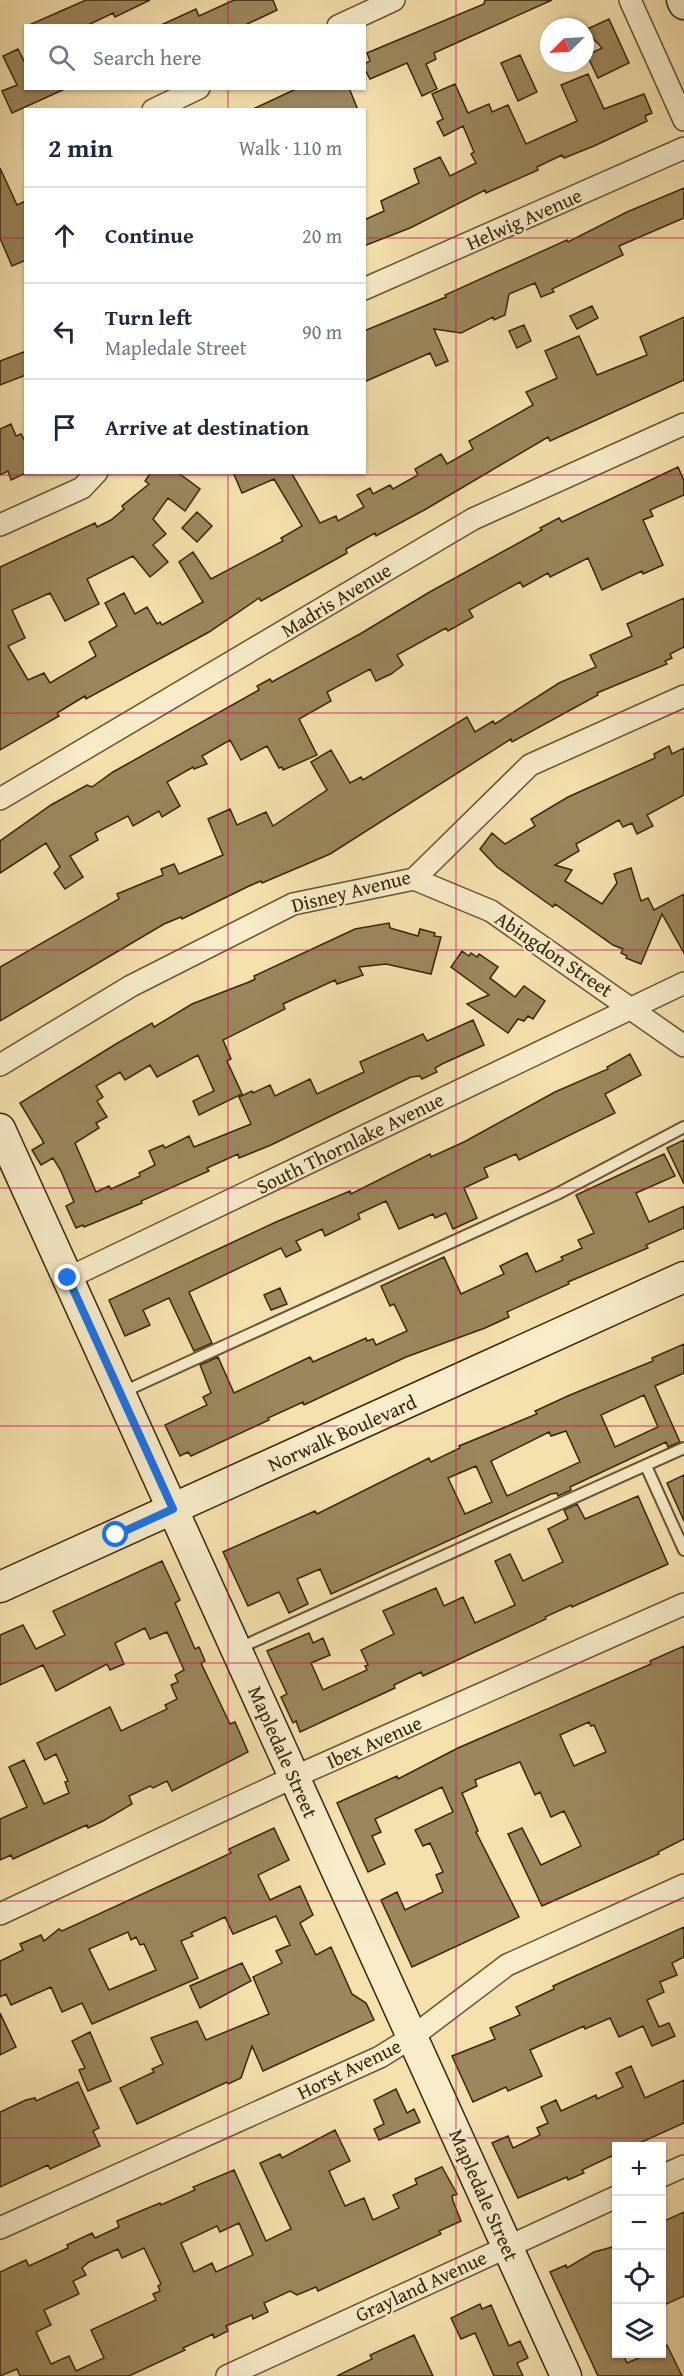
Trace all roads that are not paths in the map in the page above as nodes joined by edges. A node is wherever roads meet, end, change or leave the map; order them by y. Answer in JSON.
{"nodes":[{"id":1,"x":394,"y":0,"type":"edge"},
{"id":2,"x":630,"y":0,"type":"edge"},
{"id":3,"x":342,"y":24,"type":"edge"},
{"id":4,"x":195,"y":90,"type":"edge"},
{"id":5,"x":157,"y":108,"type":"edge"},
{"id":6,"x":684,"y":120,"type":"edge"},
{"id":7,"x":684,"y":148,"type":"edge"},
{"id":8,"x":366,"y":288,"type":"edge"},
{"id":9,"x":684,"y":424,"type":"edge"},
{"id":10,"x":95,"y":474,"type":"edge"},
{"id":11,"x":0,"y":525,"type":"edge"},
{"id":12,"x":684,"y":696,"type":"edge"},
{"id":13,"x":0,"y":799,"type":"edge"},
{"id":14,"x":414,"y":879,"type":"junction"},
{"id":15,"x":684,"y":983,"type":"edge"},
{"id":16,"x":632,"y":1007,"type":"junction"},
{"id":17,"x":684,"y":1046,"type":"edge"},
{"id":18,"x":0,"y":1065,"type":"edge"},
{"id":19,"x":684,"y":1127,"type":"edge"},
{"id":20,"x":0,"y":1129,"type":"edge"},
{"id":21,"x":684,"y":1277,"type":"edge"},
{"id":22,"x":68,"y":1278,"type":"junction"},
{"id":23,"x":120,"y":1394,"type":"junction"},
{"id":24,"x":684,"y":1448,"type":"edge"},
{"id":25,"x":646,"y":1466,"type":"junction"},
{"id":26,"x":173,"y":1509,"type":"junction"},
{"id":27,"x":684,"y":1550,"type":"edge"},
{"id":28,"x":0,"y":1587,"type":"edge"},
{"id":29,"x":684,"y":1604,"type":"edge"},
{"id":30,"x":236,"y":1649,"type":"junction"},
{"id":31,"x":294,"y":1777,"type":"junction"},
{"id":32,"x":684,"y":1885,"type":"edge"},
{"id":33,"x":0,"y":1914,"type":"edge"},
{"id":34,"x":412,"y":2037,"type":"junction"},
{"id":35,"x":684,"y":2166,"type":"edge"},
{"id":36,"x":666,"y":2174,"type":"edge"},
{"id":37,"x":612,"y":2199,"type":"edge"},
{"id":38,"x":0,"y":2228,"type":"edge"},
{"id":39,"x":508,"y":2247,"type":"junction"},
{"id":40,"x":227,"y":2376,"type":"edge"},
{"id":41,"x":566,"y":2376,"type":"edge"}],
"edges":[{"from":1,"to":3,"type":"street"},
{"from":2,"to":6,"type":"street"},
{"from":4,"to":5,"type":"street"},
{"from":7,"to":8,"type":"street","name":"Helwig Avenue"},
{"from":9,"to":13,"type":"street","name":"Madris Avenue"},
{"from":10,"to":11,"type":"street"},
{"from":12,"to":14,"type":"street","name":"Disney Avenue"},
{"from":14,"to":16,"type":"street","name":"Abingdon Street"},
{"from":14,"to":18,"type":"street","name":"Disney Avenue"},
{"from":15,"to":16,"type":"street","name":"South Thornlake Avenue"},
{"from":16,"to":17,"type":"street","name":"Abingdon Street"},
{"from":16,"to":22,"type":"street","name":"South Thornlake Avenue"},
{"from":19,"to":23,"type":"lane"},
{"from":20,"to":22,"type":"street","name":"Mapledale Street"},
{"from":21,"to":26,"type":"street","name":"Norwalk Boulevard"},
{"from":22,"to":23,"type":"street","name":"Mapledale Street"},
{"from":23,"to":26,"type":"street","name":"Mapledale Street"},
{"from":24,"to":25,"type":"lane"},
{"from":25,"to":27,"type":"lane"},
{"from":25,"to":30,"type":"lane"},
{"from":26,"to":28,"type":"street","name":"Norwalk Boulevard"},
{"from":26,"to":30,"type":"street","name":"Mapledale Street"},
{"from":29,"to":31,"type":"street","name":"Ibex Avenue"},
{"from":30,"to":31,"type":"street","name":"Mapledale Street"},
{"from":31,"to":33,"type":"street","name":"Ibex Avenue"},
{"from":31,"to":34,"type":"street","name":"Mapledale Street"},
{"from":32,"to":34,"type":"street","name":"Horst Avenue"},
{"from":34,"to":38,"type":"street","name":"Horst Avenue"},
{"from":34,"to":39,"type":"street","name":"Mapledale Street"},
{"from":35,"to":36,"type":"street"},
{"from":37,"to":39,"type":"street","name":"Grayland Avenue"},
{"from":39,"to":40,"type":"street","name":"Grayland Avenue"},
{"from":39,"to":41,"type":"street","name":"Mapledale Street"}]}
